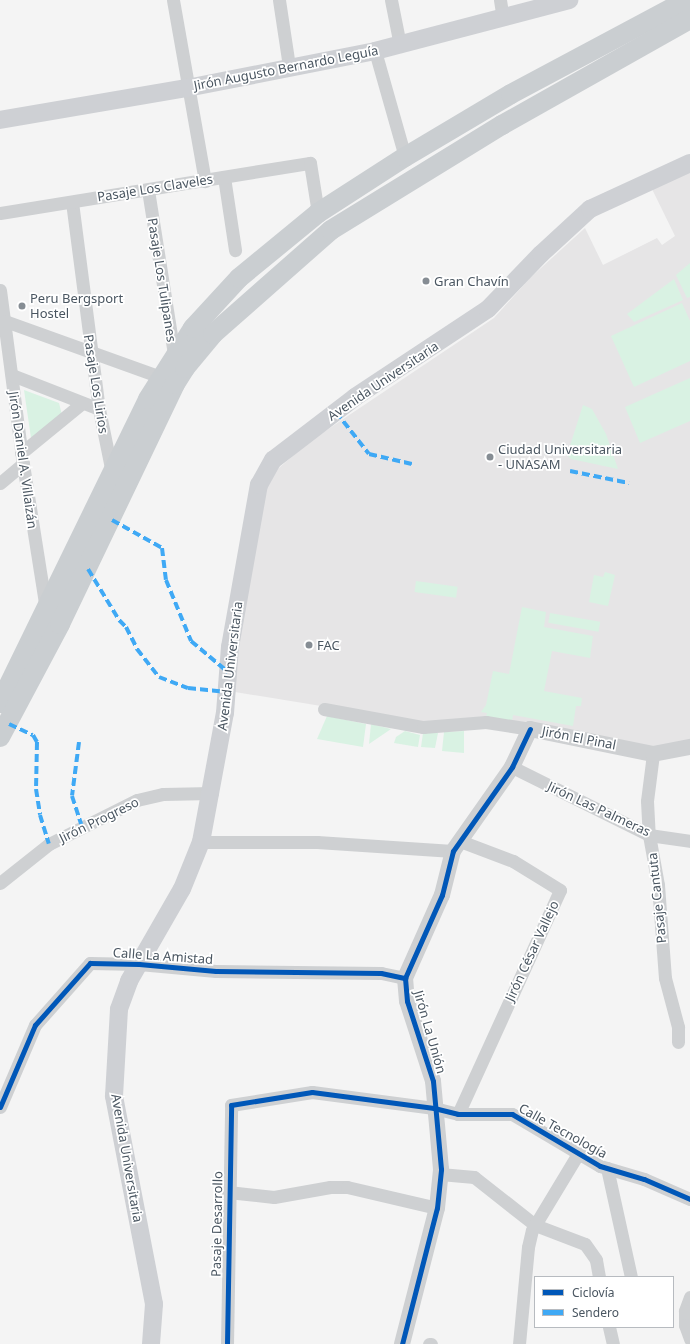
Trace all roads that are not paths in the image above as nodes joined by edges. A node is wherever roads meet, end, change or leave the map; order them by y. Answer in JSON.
{"nodes":[{"id":1,"x":173,"y":0,"type":"edge"},
{"id":2,"x":279,"y":0,"type":"edge"},
{"id":3,"x":392,"y":0,"type":"edge"},
{"id":4,"x":500,"y":0,"type":"edge"},
{"id":5,"x":569,"y":0,"type":"edge"},
{"id":6,"x":687,"y":0,"type":"edge"},
{"id":7,"x":503,"y":19,"type":"junction"},
{"id":8,"x":690,"y":19,"type":"edge"},
{"id":9,"x":400,"y":45,"type":"junction"},
{"id":10,"x":375,"y":50,"type":"junction"},
{"id":11,"x":289,"y":66,"type":"junction"},
{"id":12,"x":187,"y":88,"type":"junction"},
{"id":13,"x":0,"y":120,"type":"edge"},
{"id":14,"x":405,"y":157,"type":"junction"},
{"id":15,"x":690,"y":163,"type":"edge"},
{"id":16,"x":224,"y":177,"type":"junction"},
{"id":17,"x":205,"y":180,"type":"junction"},
{"id":18,"x":148,"y":190,"type":"junction"},
{"id":19,"x":72,"y":202,"type":"junction"},
{"id":20,"x":0,"y":213,"type":"edge"},
{"id":21,"x":318,"y":213,"type":"junction"},
{"id":22,"x":235,"y":250,"type":"dead end"},
{"id":23,"x":0,"y":290,"type":"edge"},
{"id":24,"x":1,"y":308,"type":"edge"},
{"id":25,"x":5,"y":320,"type":"junction"},
{"id":26,"x":90,"y":351,"type":"junction"},
{"id":27,"x":174,"y":371,"type":"junction"},
{"id":28,"x":12,"y":375,"type":"junction"},
{"id":29,"x":82,"y":403,"type":"junction"},
{"id":30,"x":99,"y":409,"type":"junction"},
{"id":31,"x":22,"y":459,"type":"junction"},
{"id":32,"x":112,"y":472,"type":"junction"},
{"id":33,"x":0,"y":483,"type":"edge"},
{"id":34,"x":127,"y":490,"type":"junction"},
{"id":35,"x":53,"y":618,"type":"junction"},
{"id":36,"x":0,"y":703,"type":"edge"},
{"id":37,"x":324,"y":709,"type":"dead end"},
{"id":38,"x":3,"y":726,"type":"edge"},
{"id":39,"x":530,"y":729,"type":"junction"},
{"id":40,"x":690,"y":748,"type":"edge"},
{"id":41,"x":653,"y":754,"type":"junction"},
{"id":42,"x":512,"y":767,"type":"junction"},
{"id":43,"x":212,"y":793,"type":"junction"},
{"id":44,"x":649,"y":835,"type":"junction"},
{"id":45,"x":690,"y":841,"type":"edge"},
{"id":46,"x":201,"y":842,"type":"junction"},
{"id":47,"x":456,"y":846,"type":"junction"},
{"id":48,"x":0,"y":884,"type":"edge"},
{"id":49,"x":139,"y":964,"type":"junction"},
{"id":50,"x":405,"y":978,"type":"junction"},
{"id":51,"x":678,"y":1042,"type":"dead end"},
{"id":52,"x":231,"y":1105,"type":"joint"},
{"id":53,"x":0,"y":1107,"type":"edge"},
{"id":54,"x":434,"y":1108,"type":"junction"},
{"id":55,"x":458,"y":1114,"type":"junction"},
{"id":56,"x":579,"y":1152,"type":"junction"},
{"id":57,"x":607,"y":1168,"type":"junction"},
{"id":58,"x":440,"y":1174,"type":"junction"},
{"id":59,"x":228,"y":1192,"type":"junction"},
{"id":60,"x":690,"y":1199,"type":"edge"},
{"id":61,"x":437,"y":1208,"type":"junction"},
{"id":62,"x":535,"y":1225,"type":"junction"},
{"id":63,"x":600,"y":1276,"type":"edge"},
{"id":64,"x":631,"y":1276,"type":"edge"},
{"id":65,"x":690,"y":1297,"type":"edge"},
{"id":66,"x":609,"y":1328,"type":"edge"},
{"id":67,"x":690,"y":1339,"type":"edge"},
{"id":68,"x":151,"y":1344,"type":"edge"},
{"id":69,"x":227,"y":1344,"type":"edge"},
{"id":70,"x":402,"y":1344,"type":"edge"},
{"id":71,"x":519,"y":1344,"type":"edge"},
{"id":72,"x":612,"y":1344,"type":"edge"}],
"edges":[{"from":1,"to":12,"type":"street"},
{"from":2,"to":11,"type":"street"},
{"from":3,"to":9,"type":"street"},
{"from":4,"to":7,"type":"street"},
{"from":5,"to":7,"type":"main road","name":"Jirón Augusto Bernardo Leguía"},
{"from":6,"to":14,"type":"main road"},
{"from":7,"to":9,"type":"main road","name":"Jirón Augusto Bernardo Leguía"},
{"from":8,"to":27,"type":"main road"},
{"from":9,"to":10,"type":"main road","name":"Jirón Augusto Bernardo Leguía"},
{"from":10,"to":11,"type":"main road","name":"Jirón Augusto Bernardo Leguía"},
{"from":10,"to":14,"type":"street"},
{"from":11,"to":12,"type":"main road","name":"Jirón Augusto Bernardo Leguía"},
{"from":12,"to":13,"type":"main road","name":"Jirón Augusto Bernardo Leguía"},
{"from":12,"to":17,"type":"street"},
{"from":14,"to":21,"type":"main road"},
{"from":15,"to":43,"type":"main road","name":"Avenida Universitaria"},
{"from":16,"to":17,"type":"street","name":"Pasaje Los Claveles"},
{"from":16,"to":21,"type":"street","name":"Pasaje Los Claveles"},
{"from":16,"to":22,"type":"street"},
{"from":17,"to":18,"type":"street","name":"Pasaje Los Claveles"},
{"from":18,"to":19,"type":"street","name":"Pasaje Los Claveles"},
{"from":18,"to":27,"type":"street","name":"Pasaje Los Tulipanes"},
{"from":19,"to":20,"type":"street","name":"Pasaje Los Claveles"},
{"from":19,"to":26,"type":"street","name":"Pasaje Los Lirios"},
{"from":21,"to":27,"type":"main road"},
{"from":23,"to":24,"type":"street","name":"Jirón Daniel A. Villaizán"},
{"from":24,"to":25,"type":"street","name":"Jirón Daniel A. Villaizán"},
{"from":25,"to":26,"type":"street"},
{"from":25,"to":28,"type":"street","name":"Jirón Daniel A. Villaizán"},
{"from":26,"to":27,"type":"street"},
{"from":26,"to":30,"type":"street","name":"Pasaje Los Lirios"},
{"from":27,"to":32,"type":"main road"},
{"from":27,"to":34,"type":"main road"},
{"from":28,"to":29,"type":"street"},
{"from":28,"to":31,"type":"street","name":"Jirón Daniel A. Villaizán"},
{"from":29,"to":30,"type":"street"},
{"from":29,"to":31,"type":"street"},
{"from":30,"to":32,"type":"street","name":"Pasaje Los Lirios"},
{"from":31,"to":33,"type":"street"},
{"from":31,"to":35,"type":"street","name":"Jirón Daniel A. Villaizán"},
{"from":32,"to":34,"type":"street","name":"Pasaje Los Lirios"},
{"from":32,"to":35,"type":"main road"},
{"from":34,"to":35,"type":"main road"},
{"from":35,"to":36,"type":"main road"},
{"from":35,"to":38,"type":"main road"},
{"from":37,"to":39,"type":"street","name":"Jirón El Pinal"},
{"from":39,"to":41,"type":"street","name":"Jirón El Pinal"},
{"from":39,"to":42,"type":"street","name":"Jirón La Unión"},
{"from":40,"to":41,"type":"street","name":"Jirón El Pinal"},
{"from":41,"to":44,"type":"street","name":"Pasaje Cantuta"},
{"from":42,"to":44,"type":"street","name":"Jirón Las Palmeras"},
{"from":42,"to":47,"type":"street","name":"Jirón La Unión"},
{"from":43,"to":46,"type":"main road","name":"Avenida Universitaria"},
{"from":43,"to":48,"type":"street","name":"Jirón Progreso"},
{"from":44,"to":45,"type":"street","name":"Jirón Las Palmeras"},
{"from":44,"to":51,"type":"street","name":"Pasaje Cantuta"},
{"from":46,"to":47,"type":"street","name":"Jirón César Vallejo"},
{"from":46,"to":49,"type":"main road","name":"Avenida Universitaria"},
{"from":47,"to":50,"type":"street","name":"Jirón La Unión"},
{"from":47,"to":55,"type":"street","name":"Jirón César Vallejo"},
{"from":49,"to":50,"type":"street","name":"Calle La Amistad"},
{"from":49,"to":53,"type":"street","name":"Calle La Amistad"},
{"from":49,"to":68,"type":"main road","name":"Avenida Universitaria"},
{"from":50,"to":54,"type":"street","name":"Jirón La Unión"},
{"from":52,"to":54,"type":"street","name":"Calle Tecnología"},
{"from":52,"to":59,"type":"street","name":"Pasaje Desarrollo"},
{"from":54,"to":55,"type":"street","name":"Calle Tecnología"},
{"from":54,"to":58,"type":"street","name":"Jirón La Unión"},
{"from":55,"to":56,"type":"street","name":"Calle Tecnología"},
{"from":56,"to":57,"type":"street","name":"Calle Tecnología"},
{"from":56,"to":62,"type":"street"},
{"from":57,"to":60,"type":"street","name":"Calle Tecnología"},
{"from":57,"to":64,"type":"street"},
{"from":58,"to":61,"type":"street","name":"Jirón La Unión"},
{"from":58,"to":62,"type":"street"},
{"from":59,"to":61,"type":"street"},
{"from":59,"to":69,"type":"street","name":"Pasaje Desarrollo"},
{"from":61,"to":70,"type":"street","name":"Jirón La Unión"},
{"from":62,"to":63,"type":"street"},
{"from":62,"to":71,"type":"street"},
{"from":65,"to":67,"type":"street"},
{"from":66,"to":72,"type":"street"}]}
